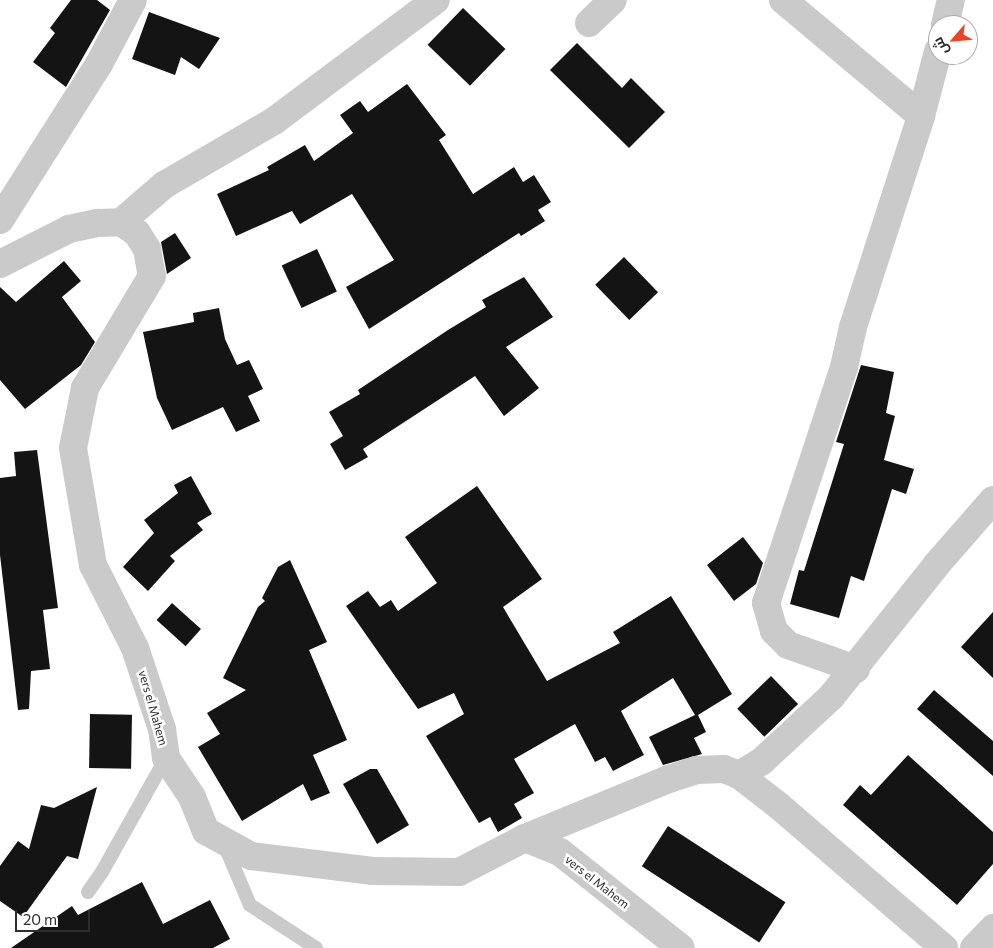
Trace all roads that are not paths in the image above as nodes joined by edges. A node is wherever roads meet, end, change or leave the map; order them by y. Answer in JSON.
{"nodes":[{"id":1,"x":132,"y":0,"type":"edge"},
{"id":2,"x":436,"y":0,"type":"edge"},
{"id":3,"x":612,"y":0,"type":"edge"},
{"id":4,"x":783,"y":0,"type":"edge"},
{"id":5,"x":951,"y":0,"type":"edge"},
{"id":6,"x":947,"y":15,"type":"edge"},
{"id":7,"x":589,"y":23,"type":"dead end"},
{"id":8,"x":934,"y":65,"type":"edge"},
{"id":9,"x":921,"y":116,"type":"junction"},
{"id":10,"x":0,"y":220,"type":"edge"},
{"id":11,"x":121,"y":222,"type":"junction"},
{"id":12,"x":0,"y":264,"type":"edge"},
{"id":13,"x":993,"y":500,"type":"edge"},
{"id":14,"x":856,"y":669,"type":"junction"},
{"id":15,"x":166,"y":758,"type":"junction"},
{"id":16,"x":740,"y":775,"type":"junction"},
{"id":17,"x":525,"y":838,"type":"junction"},
{"id":18,"x":223,"y":841,"type":"junction"},
{"id":19,"x":88,"y":892,"type":"dead end"},
{"id":20,"x":993,"y":928,"type":"edge"},
{"id":21,"x":316,"y":948,"type":"edge"},
{"id":22,"x":681,"y":948,"type":"edge"},
{"id":23,"x":944,"y":948,"type":"edge"},
{"id":24,"x":974,"y":948,"type":"edge"}],
"edges":[{"from":1,"to":10,"type":"street"},
{"from":2,"to":11,"type":"street"},
{"from":3,"to":7,"type":"street"},
{"from":4,"to":9,"type":"street"},
{"from":5,"to":6,"type":"street"},
{"from":8,"to":9,"type":"street"},
{"from":9,"to":14,"type":"street"},
{"from":11,"to":12,"type":"street"},
{"from":11,"to":15,"type":"street","name":"vers el Mahem"},
{"from":13,"to":14,"type":"street"},
{"from":14,"to":16,"type":"street"},
{"from":15,"to":18,"type":"street","name":"vers el Mahem"},
{"from":15,"to":19,"type":"lane"},
{"from":16,"to":17,"type":"street"},
{"from":16,"to":23,"type":"street"},
{"from":17,"to":18,"type":"street","name":"vers el Mahem"},
{"from":17,"to":22,"type":"street","name":"vers el Mahem"},
{"from":18,"to":21,"type":"lane"},
{"from":20,"to":24,"type":"street"}]}
